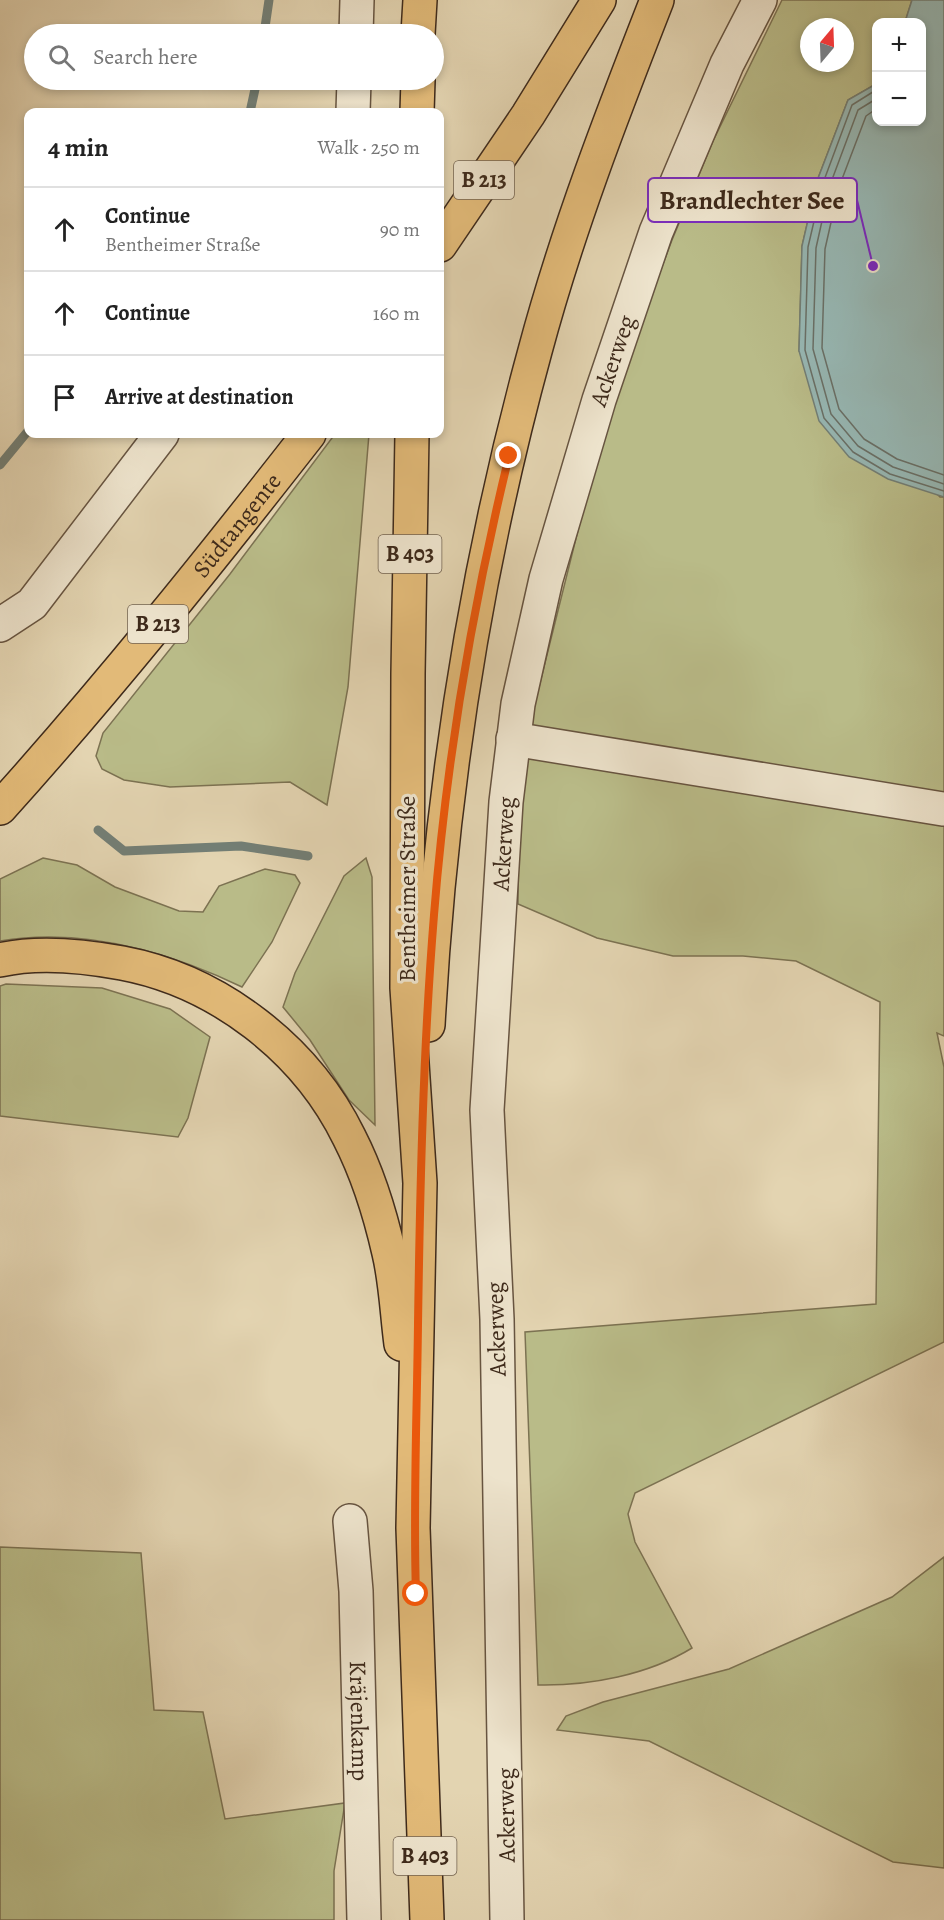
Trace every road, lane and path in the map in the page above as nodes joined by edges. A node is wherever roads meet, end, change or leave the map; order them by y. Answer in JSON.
{"nodes":[{"id":1,"x":357,"y":0,"type":"edge"},
{"id":2,"x":420,"y":0,"type":"edge"},
{"id":3,"x":599,"y":0,"type":"edge"},
{"id":4,"x":657,"y":0,"type":"edge"},
{"id":5,"x":760,"y":0,"type":"edge"},
{"id":6,"x":356,"y":24,"type":"edge"},
{"id":7,"x":419,"y":24,"type":"edge"},
{"id":8,"x":354,"y":90,"type":"edge"},
{"id":9,"x":418,"y":90,"type":"edge"},
{"id":10,"x":353,"y":108,"type":"edge"},
{"id":11,"x":417,"y":108,"type":"edge"},
{"id":12,"x":444,"y":239,"type":"edge"},
{"id":13,"x":159,"y":438,"type":"edge"},
{"id":14,"x":306,"y":438,"type":"edge"},
{"id":15,"x":412,"y":438,"type":"edge"},
{"id":16,"x":0,"y":625,"type":"edge"},
{"id":17,"x":513,"y":739,"type":"junction"},
{"id":18,"x":0,"y":808,"type":"edge"},
{"id":19,"x":943,"y":809,"type":"edge"},
{"id":20,"x":0,"y":960,"type":"edge"},
{"id":21,"x":420,"y":1183,"type":"junction"},
{"id":22,"x":416,"y":1470,"type":"junction"},
{"id":23,"x":350,"y":1521,"type":"dead end"},
{"id":24,"x":364,"y":1920,"type":"edge"},
{"id":25,"x":427,"y":1920,"type":"edge"},
{"id":26,"x":507,"y":1920,"type":"edge"}],
"edges":[{"from":1,"to":6,"type":"street"},
{"from":2,"to":7,"type":"main road"},
{"from":3,"to":12,"type":"main road","number":"B 213"},
{"from":4,"to":21,"type":"main road"},
{"from":5,"to":17,"type":"street","name":"Ackerweg"},
{"from":8,"to":10,"type":"street"},
{"from":9,"to":11,"type":"main road"},
{"from":13,"to":16,"type":"street"},
{"from":14,"to":18,"type":"main road","name":"Südtangente","number":"B 213"},
{"from":15,"to":21,"type":"main road","name":"Bentheimer Straße","number":"B 403"},
{"from":17,"to":19,"type":"street"},
{"from":17,"to":26,"type":"street","name":"Ackerweg"},
{"from":20,"to":22,"type":"main road"},
{"from":21,"to":22,"type":"main road","name":"Bentheimer Straße","number":"B 403"},
{"from":22,"to":25,"type":"main road","name":"Bentheimer Straße","number":"B 403"},
{"from":23,"to":24,"type":"street","name":"Kräjenkamp"}]}
